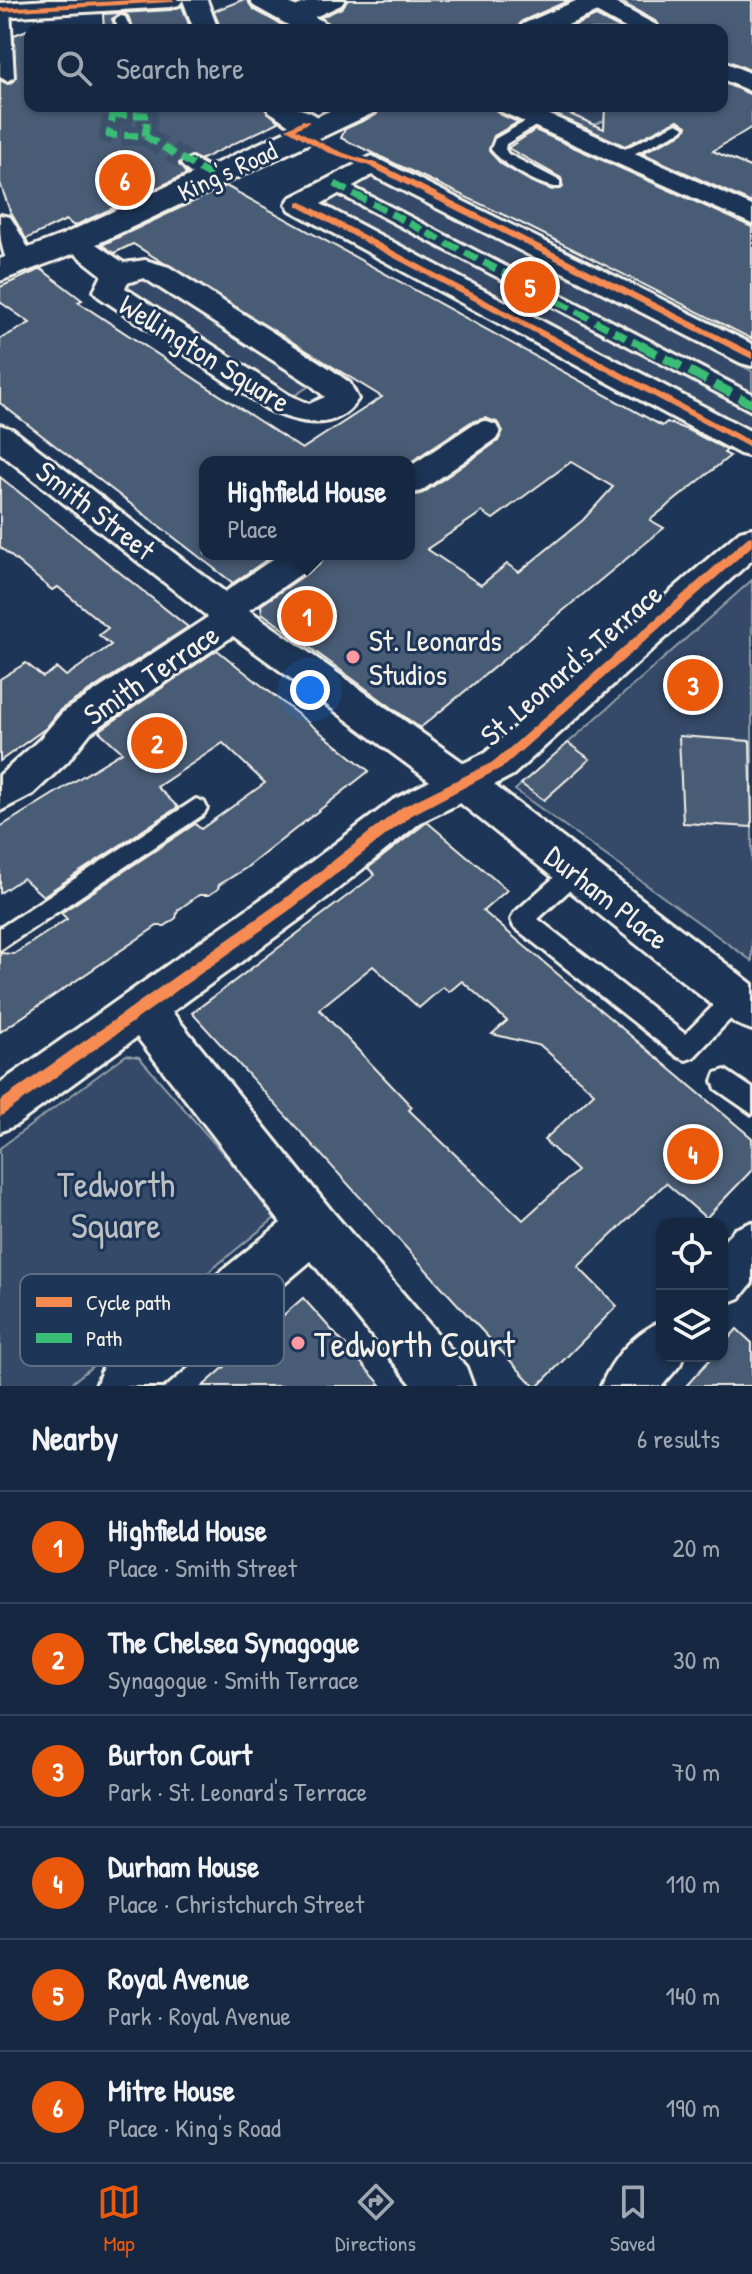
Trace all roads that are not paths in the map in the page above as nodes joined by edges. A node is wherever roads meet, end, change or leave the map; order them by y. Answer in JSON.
{"nodes":[{"id":1,"x":171,"y":0,"type":"edge"},
{"id":2,"x":195,"y":0,"type":"edge"},
{"id":3,"x":264,"y":0,"type":"edge"},
{"id":4,"x":333,"y":0,"type":"edge"},
{"id":5,"x":598,"y":1,"type":"edge"},
{"id":6,"x":2,"y":10,"type":"edge"},
{"id":7,"x":119,"y":16,"type":"edge"},
{"id":8,"x":305,"y":23,"type":"edge"},
{"id":9,"x":204,"y":24,"type":"edge"},
{"id":10,"x":546,"y":24,"type":"edge"},
{"id":11,"x":637,"y":24,"type":"edge"},
{"id":12,"x":728,"y":72,"type":"edge"},
{"id":13,"x":7,"y":77,"type":"dead end"},
{"id":14,"x":752,"y":84,"type":"edge"},
{"id":15,"x":288,"y":112,"type":"edge"},
{"id":16,"x":352,"y":112,"type":"edge"},
{"id":17,"x":522,"y":112,"type":"edge"},
{"id":18,"x":537,"y":119,"type":"junction"},
{"id":19,"x":677,"y":127,"type":"dead end"},
{"id":20,"x":317,"y":129,"type":"junction"},
{"id":21,"x":618,"y":156,"type":"junction"},
{"id":22,"x":335,"y":184,"type":"junction"},
{"id":23,"x":555,"y":184,"type":"dead end"},
{"id":24,"x":752,"y":216,"type":"edge"},
{"id":25,"x":0,"y":223,"type":"edge"},
{"id":26,"x":74,"y":242,"type":"junction"},
{"id":27,"x":11,"y":266,"type":"edge"},
{"id":28,"x":121,"y":275,"type":"junction"},
{"id":29,"x":752,"y":356,"type":"edge"},
{"id":30,"x":752,"y":404,"type":"edge"},
{"id":31,"x":484,"y":432,"type":"dead end"},
{"id":32,"x":0,"y":436,"type":"edge"},
{"id":33,"x":752,"y":446,"type":"edge"},
{"id":34,"x":415,"y":479,"type":"edge"},
{"id":35,"x":752,"y":540,"type":"edge"},
{"id":36,"x":297,"y":560,"type":"edge"},
{"id":37,"x":229,"y":614,"type":"junction"},
{"id":38,"x":463,"y":784,"type":"junction"},
{"id":39,"x":0,"y":795,"type":"edge"},
{"id":40,"x":196,"y":808,"type":"dead end"},
{"id":41,"x":575,"y":872,"type":"junction"},
{"id":42,"x":0,"y":940,"type":"edge"},
{"id":43,"x":744,"y":1004,"type":"edge"},
{"id":44,"x":142,"y":1009,"type":"junction"},
{"id":45,"x":725,"y":1081,"type":"dead end"},
{"id":46,"x":752,"y":1103,"type":"edge"},
{"id":47,"x":0,"y":1110,"type":"edge"},
{"id":48,"x":314,"y":1227,"type":"junction"},
{"id":49,"x":752,"y":1246,"type":"edge"},
{"id":50,"x":728,"y":1273,"type":"edge"},
{"id":51,"x":257,"y":1274,"type":"edge"},
{"id":52,"x":656,"y":1354,"type":"edge"},
{"id":53,"x":146,"y":1366,"type":"edge"},
{"id":54,"x":122,"y":1386,"type":"edge"},
{"id":55,"x":447,"y":1386,"type":"edge"},
{"id":56,"x":627,"y":1386,"type":"edge"}],
"edges":[{"from":1,"to":7,"type":"street"},
{"from":2,"to":9,"type":"street"},
{"from":3,"to":8,"type":"main road"},
{"from":4,"to":8,"type":"street"},
{"from":5,"to":10,"type":"main road"},
{"from":5,"to":11,"type":"street"},
{"from":6,"to":7,"type":"street"},
{"from":6,"to":13,"type":"lane"},
{"from":12,"to":14,"type":"street"},
{"from":15,"to":20,"type":"street"},
{"from":16,"to":20,"type":"main road","name":"King's Road"},
{"from":17,"to":18,"type":"street"},
{"from":18,"to":21,"type":"street"},
{"from":18,"to":23,"type":"lane"},
{"from":19,"to":21,"type":"lane"},
{"from":20,"to":26,"type":"main road","name":"King's Road"},
{"from":21,"to":24,"type":"street"},
{"from":22,"to":29,"type":"street"},
{"from":22,"to":30,"type":"street"},
{"from":22,"to":33,"type":"street"},
{"from":25,"to":27,"type":"street"},
{"from":26,"to":27,"type":"main road","name":"King's Road"},
{"from":26,"to":28,"type":"street","name":"Wellington Square"},
{"from":28,"to":28,"type":"street","name":"Wellington Square"},
{"from":31,"to":34,"type":"street"},
{"from":32,"to":37,"type":"street","name":"Smith Street"},
{"from":35,"to":38,"type":"street","name":"St. Leonard's Terrace"},
{"from":36,"to":37,"type":"street","name":"Smith Terrace"},
{"from":37,"to":38,"type":"street","name":"Smith Street"},
{"from":37,"to":39,"type":"street","name":"Smith Terrace"},
{"from":38,"to":41,"type":"street","name":"Durham Place"},
{"from":38,"to":44,"type":"street","name":"St. Leonard's Terrace"},
{"from":40,"to":42,"type":"lane"},
{"from":41,"to":43,"type":"street","name":"Durham Place"},
{"from":41,"to":43,"type":"lane"},
{"from":44,"to":47,"type":"street"},
{"from":44,"to":48,"type":"street"},
{"from":45,"to":46,"type":"lane"},
{"from":48,"to":51,"type":"street"},
{"from":48,"to":55,"type":"street"},
{"from":49,"to":50,"type":"street"},
{"from":52,"to":56,"type":"street"},
{"from":53,"to":54,"type":"street"}]}
